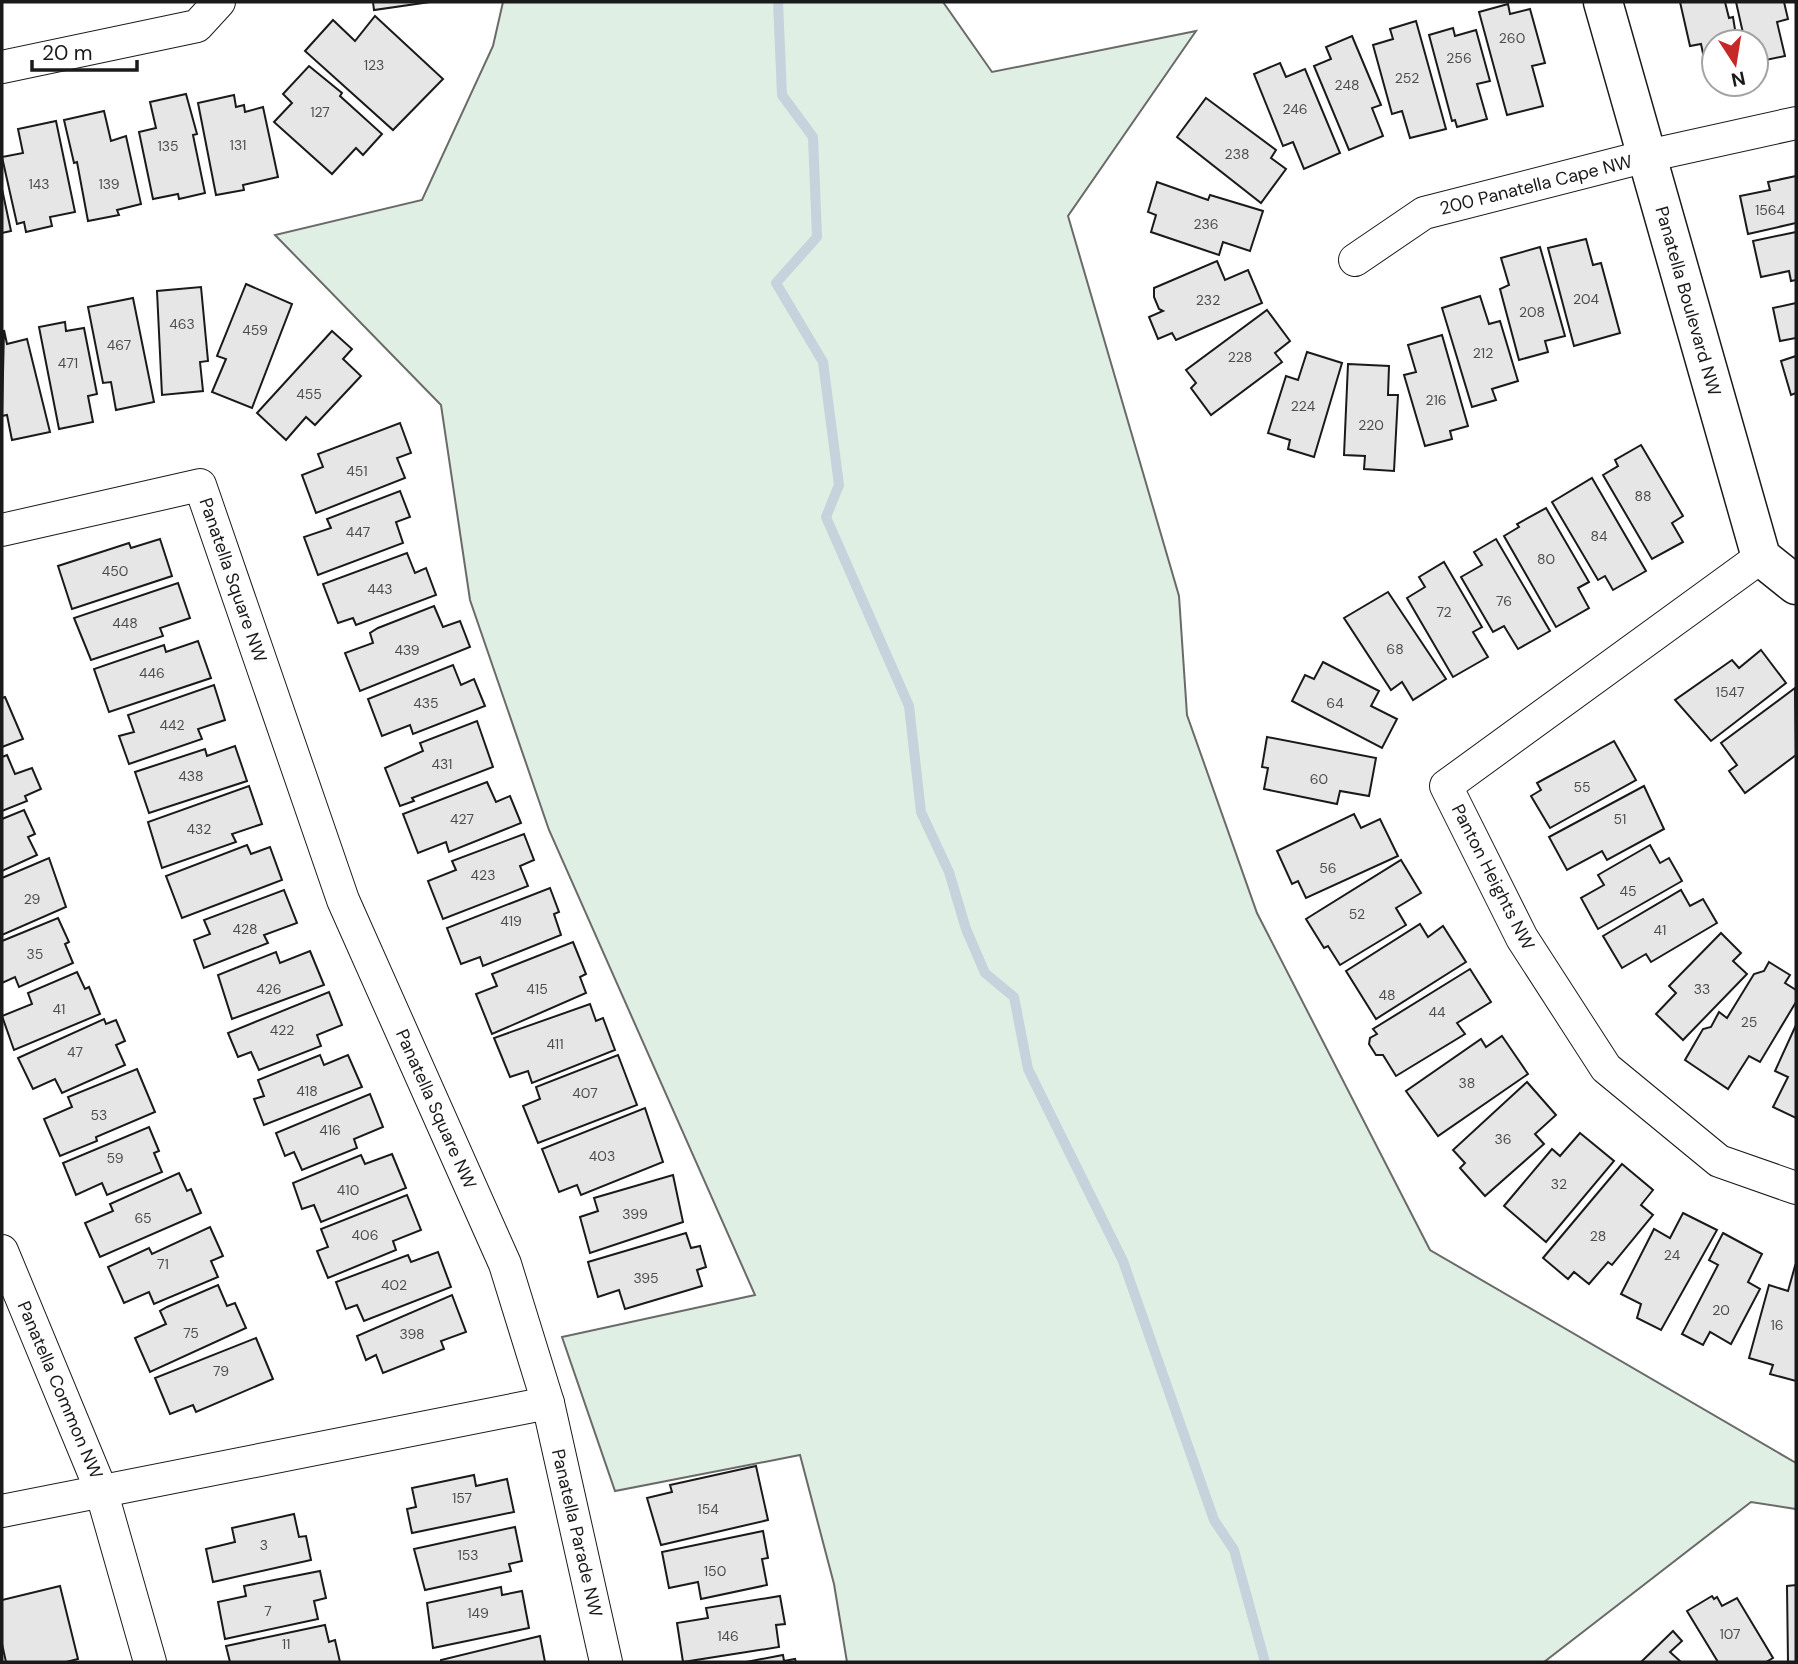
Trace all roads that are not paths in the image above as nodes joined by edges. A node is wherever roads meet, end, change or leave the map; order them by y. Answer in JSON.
{"nodes":[{"id":1,"x":219,"y":2,"type":"edge"},
{"id":2,"x":1603,"y":2,"type":"edge"},
{"id":3,"x":2,"y":67,"type":"edge"},
{"id":4,"x":1796,"y":123,"type":"edge"},
{"id":5,"x":1647,"y":156,"type":"junction"},
{"id":6,"x":1355,"y":260,"type":"dead end"},
{"id":7,"x":2,"y":530,"type":"edge"},
{"id":8,"x":1762,"y":557,"type":"junction"},
{"id":9,"x":1796,"y":586,"type":"edge"},
{"id":10,"x":1796,"y":1188,"type":"edge"},
{"id":11,"x":2,"y":1251,"type":"edge"},
{"id":12,"x":548,"y":1403,"type":"junction"},
{"id":13,"x":101,"y":1490,"type":"junction"},
{"id":14,"x":2,"y":1511,"type":"edge"},
{"id":15,"x":149,"y":1662,"type":"edge"},
{"id":16,"x":606,"y":1662,"type":"edge"}],
"edges":[{"from":1,"to":3,"type":"street"},
{"from":2,"to":5,"type":"street","name":"Panatella Boulevard NW"},
{"from":4,"to":5,"type":"street","name":"200 Panatella Cape NW"},
{"from":5,"to":6,"type":"street","name":"200 Panatella Cape NW"},
{"from":5,"to":8,"type":"street","name":"Panatella Boulevard NW"},
{"from":7,"to":12,"type":"street","name":"Panatella Square NW"},
{"from":8,"to":9,"type":"street"},
{"from":8,"to":10,"type":"street","name":"Panton Heights NW"},
{"from":11,"to":13,"type":"street","name":"Panatella Common NW"},
{"from":12,"to":13,"type":"street"},
{"from":12,"to":16,"type":"street","name":"Panatella Parade NW"},
{"from":13,"to":14,"type":"street"},
{"from":13,"to":15,"type":"street"}]}
